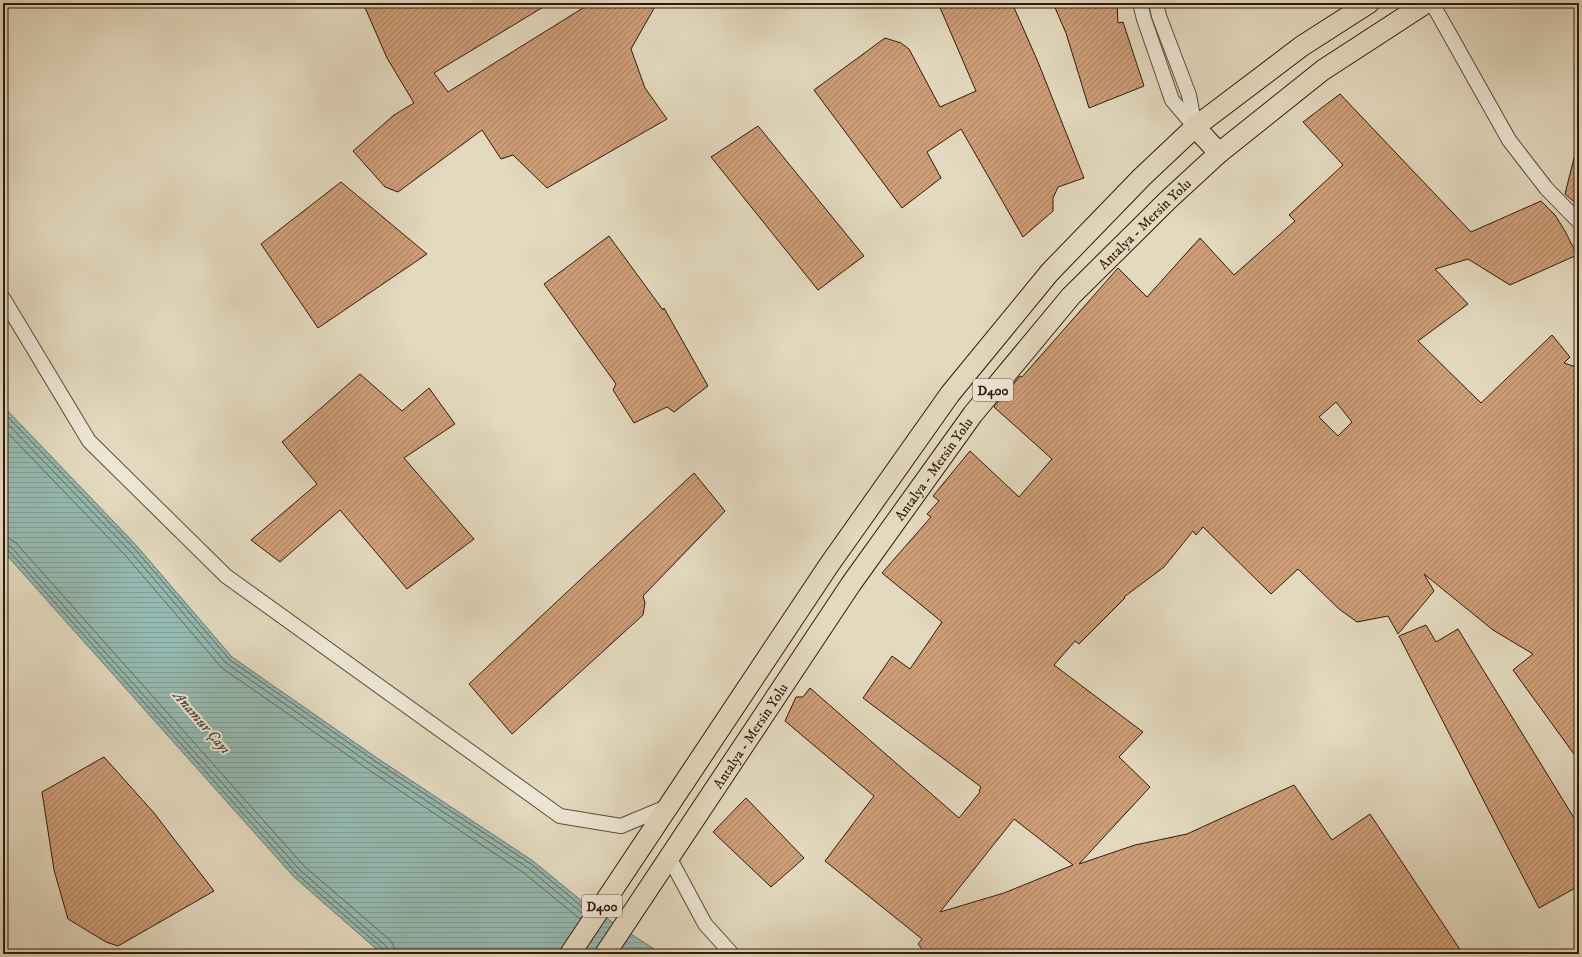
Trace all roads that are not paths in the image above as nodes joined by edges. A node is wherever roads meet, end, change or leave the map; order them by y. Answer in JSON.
{"nodes":[{"id":1,"x":1140,"y":3,"type":"edge"},
{"id":2,"x":1156,"y":3,"type":"edge"},
{"id":3,"x":1369,"y":3,"type":"edge"},
{"id":4,"x":1426,"y":3,"type":"edge"},
{"id":5,"x":1432,"y":3,"type":"edge"},
{"id":6,"x":1195,"y":127,"type":"junction"},
{"id":7,"x":1219,"y":153,"type":"junction"},
{"id":8,"x":1579,"y":222,"type":"edge"},
{"id":9,"x":3,"y":298,"type":"edge"},
{"id":10,"x":670,"y":806,"type":"junction"},
{"id":11,"x":665,"y":863,"type":"junction"},
{"id":12,"x":570,"y":954,"type":"edge"},
{"id":13,"x":605,"y":954,"type":"edge"},
{"id":14,"x":732,"y":954,"type":"edge"}],
"edges":[{"from":1,"to":6,"type":"street"},
{"from":2,"to":6,"type":"street"},
{"from":3,"to":6,"type":"highway","name":"Antalya - Mersin Yolu","number":"D400"},
{"from":4,"to":7,"type":"highway","name":"Antalya - Mersin Yolu","number":"D400"},
{"from":5,"to":8,"type":"street"},
{"from":6,"to":7,"type":"highway"},
{"from":6,"to":10,"type":"highway","name":"Antalya - Mersin Yolu","number":"D400"},
{"from":7,"to":11,"type":"highway","name":"Antalya - Mersin Yolu","number":"D400"},
{"from":9,"to":10,"type":"street"},
{"from":10,"to":12,"type":"highway","name":"Antalya - Mersin Yolu","number":"D400"},
{"from":11,"to":13,"type":"highway","name":"Antalya - Mersin Yolu","number":"D400"},
{"from":11,"to":14,"type":"street"}]}
